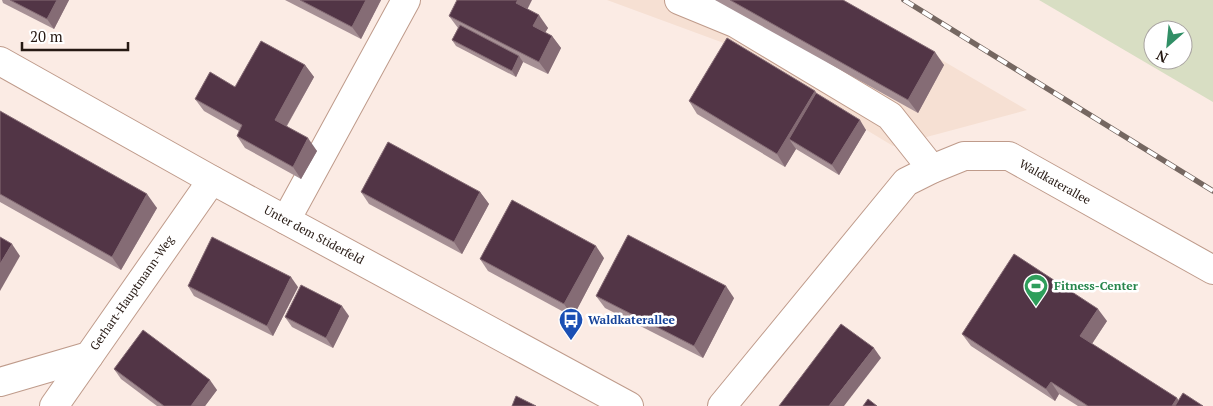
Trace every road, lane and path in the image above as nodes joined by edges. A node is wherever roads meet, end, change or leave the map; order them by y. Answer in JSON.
{"nodes":[{"id":1,"x":406,"y":0,"type":"edge"},
{"id":2,"x":679,"y":0,"type":"edge"},
{"id":3,"x":0,"y":61,"type":"edge"},
{"id":4,"x":932,"y":169,"type":"junction"},
{"id":5,"x":212,"y":180,"type":"junction"},
{"id":6,"x":286,"y":220,"type":"junction"},
{"id":7,"x":1213,"y":270,"type":"edge"},
{"id":8,"x":89,"y":356,"type":"junction"},
{"id":9,"x":0,"y":382,"type":"edge"},
{"id":10,"x":54,"y":406,"type":"edge"},
{"id":11,"x":629,"y":406,"type":"edge"},
{"id":12,"x":722,"y":406,"type":"edge"}],
"edges":[{"from":1,"to":6,"type":"street"},
{"from":2,"to":4,"type":"street"},
{"from":3,"to":5,"type":"street","name":"Unter dem Stiderfeld"},
{"from":4,"to":7,"type":"street","name":"Waldkaterallee"},
{"from":4,"to":12,"type":"street","name":"Waldkaterallee"},
{"from":5,"to":6,"type":"street","name":"Unter dem Stiderfeld"},
{"from":5,"to":8,"type":"street","name":"Gerhart-Hauptmann-Weg"},
{"from":6,"to":11,"type":"street","name":"Unter dem Stiderfeld"},
{"from":8,"to":9,"type":"street","name":"Gerhart-Hauptmann-Weg"},
{"from":8,"to":10,"type":"street"}]}
